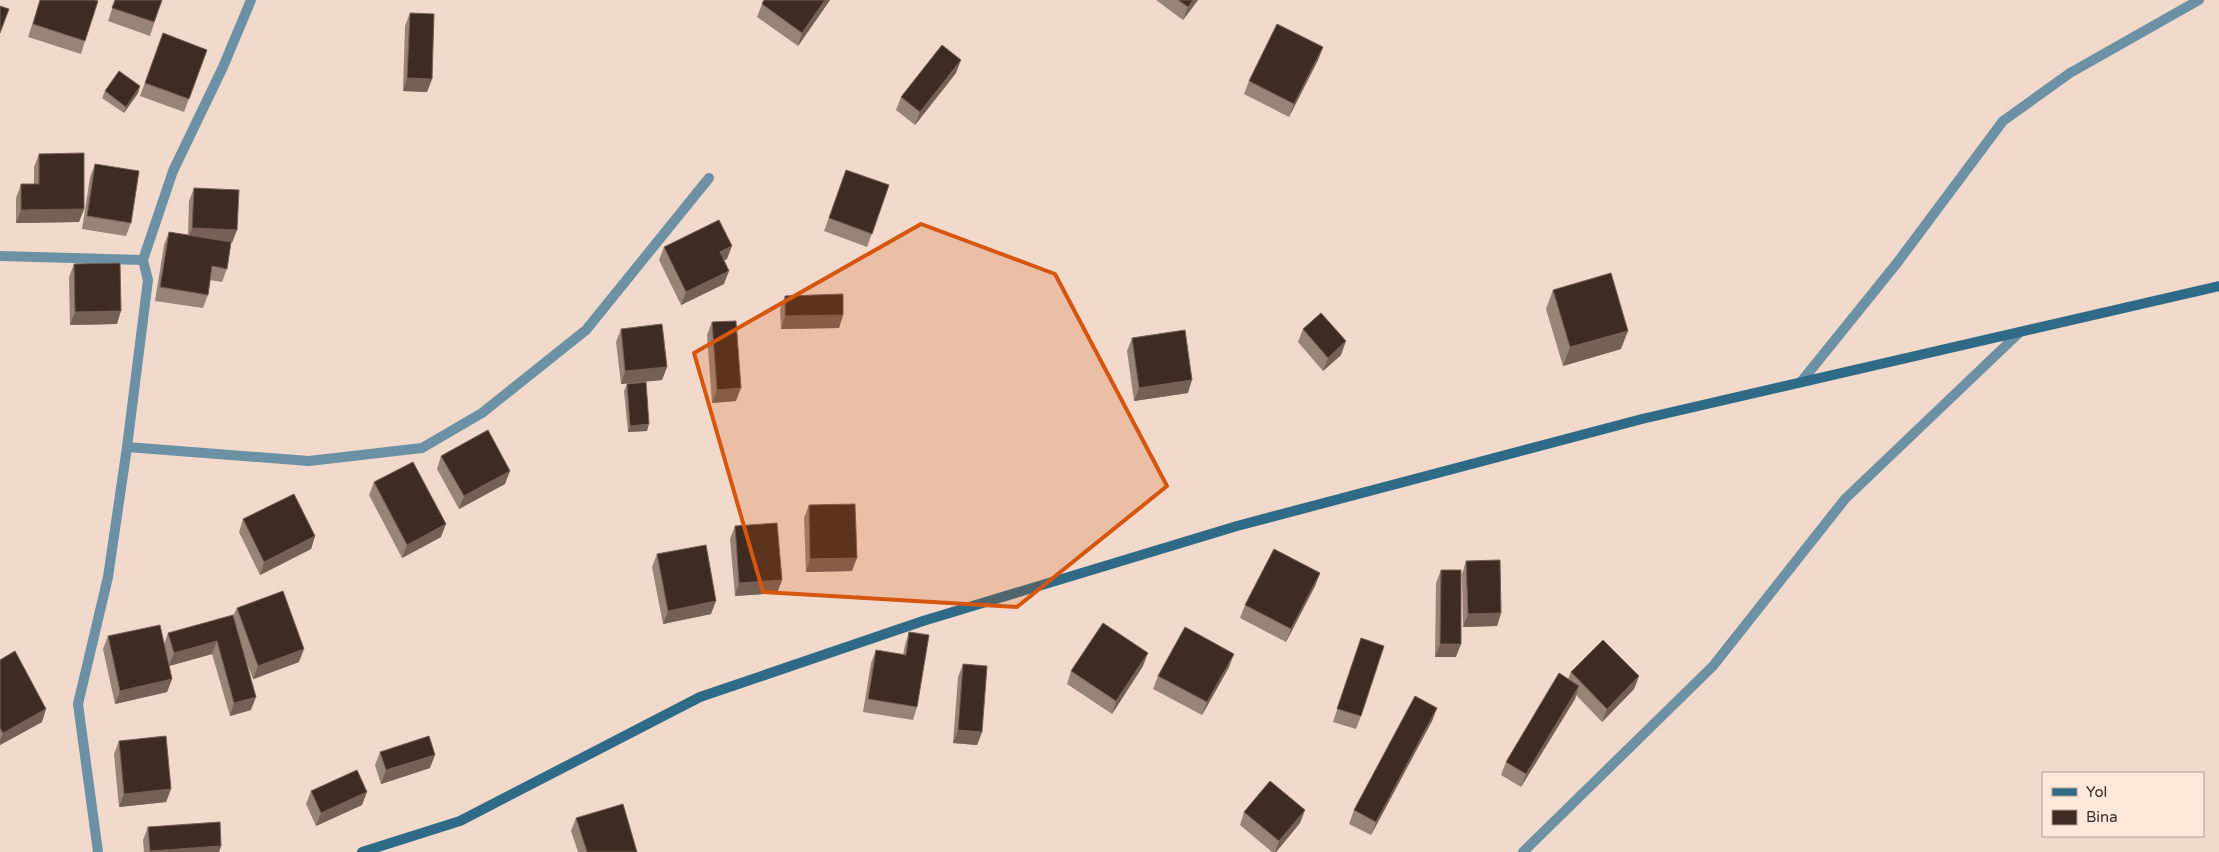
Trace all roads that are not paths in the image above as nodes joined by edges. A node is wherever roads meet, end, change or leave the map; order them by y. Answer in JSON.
{"nodes":[{"id":1,"x":250,"y":0,"type":"edge"},
{"id":2,"x":2199,"y":0,"type":"edge"},
{"id":3,"x":709,"y":178,"type":"dead end"},
{"id":4,"x":0,"y":256,"type":"edge"},
{"id":5,"x":143,"y":260,"type":"junction"},
{"id":6,"x":2219,"y":286,"type":"edge"},
{"id":7,"x":2020,"y":332,"type":"junction"},
{"id":8,"x":1801,"y":382,"type":"junction"},
{"id":9,"x":127,"y":447,"type":"junction"},
{"id":10,"x":98,"y":852,"type":"edge"},
{"id":11,"x":362,"y":852,"type":"edge"},
{"id":12,"x":1523,"y":852,"type":"edge"}],
"edges":[{"from":1,"to":5,"type":"street"},
{"from":2,"to":8,"type":"street"},
{"from":3,"to":9,"type":"street"},
{"from":4,"to":5,"type":"street"},
{"from":5,"to":9,"type":"street"},
{"from":6,"to":7,"type":"street"},
{"from":7,"to":8,"type":"street"},
{"from":7,"to":12,"type":"street"},
{"from":8,"to":11,"type":"street"},
{"from":9,"to":10,"type":"street"}]}
